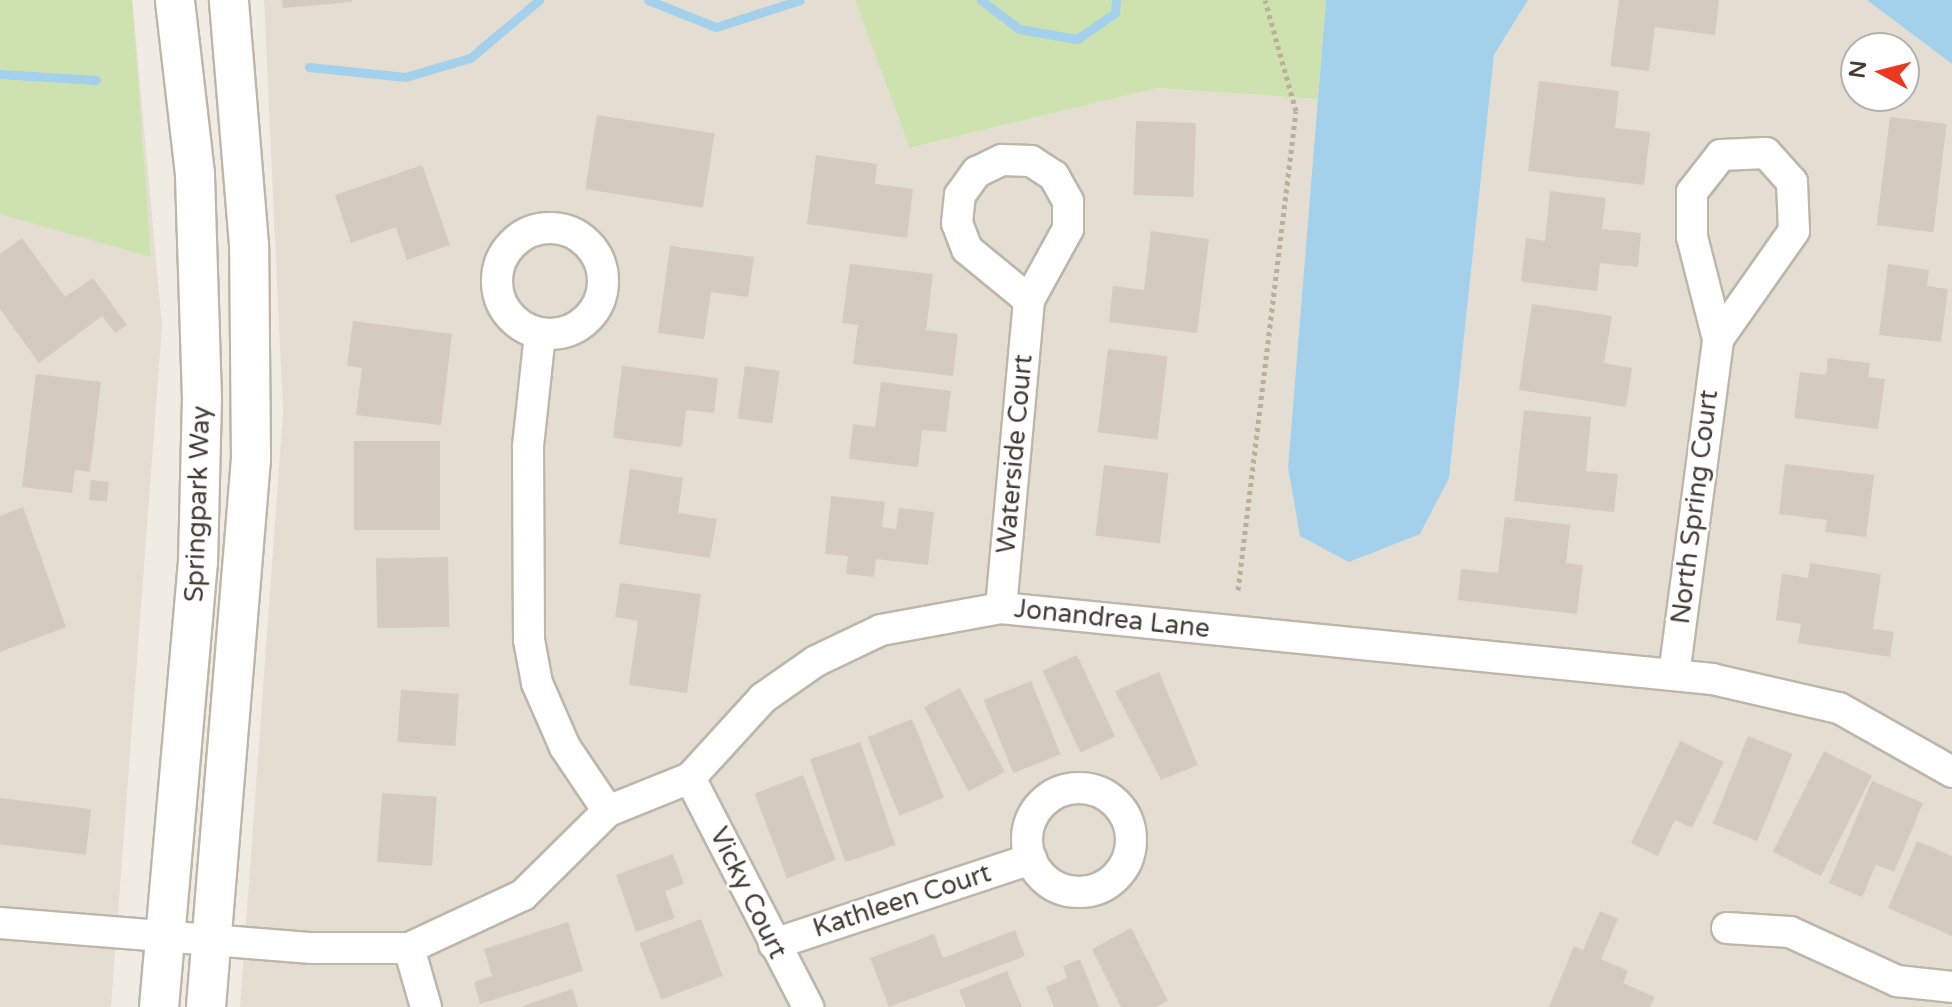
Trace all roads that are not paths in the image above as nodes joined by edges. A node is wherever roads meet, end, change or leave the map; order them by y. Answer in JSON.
{"nodes":[{"id":1,"x":175,"y":0,"type":"edge"},
{"id":2,"x":229,"y":0,"type":"edge"},
{"id":3,"x":1029,"y":300,"type":"junction"},
{"id":4,"x":540,"y":334,"type":"dead end"},
{"id":5,"x":1718,"y":339,"type":"junction"},
{"id":6,"x":1001,"y":608,"type":"junction"},
{"id":7,"x":1674,"y":675,"type":"junction"},
{"id":8,"x":1952,"y":772,"type":"edge"},
{"id":9,"x":690,"y":778,"type":"junction"},
{"id":10,"x":608,"y":811,"type":"junction"},
{"id":11,"x":1031,"y":859,"type":"dead end"},
{"id":12,"x":0,"y":923,"type":"edge"},
{"id":13,"x":1727,"y":928,"type":"dead end"},
{"id":14,"x":168,"y":935,"type":"junction"},
{"id":15,"x":214,"y":941,"type":"junction"},
{"id":16,"x":774,"y":944,"type":"junction"},
{"id":17,"x":409,"y":948,"type":"junction"},
{"id":18,"x":1952,"y":987,"type":"edge"},
{"id":19,"x":159,"y":1007,"type":"edge"},
{"id":20,"x":206,"y":1007,"type":"edge"},
{"id":21,"x":426,"y":1007,"type":"edge"},
{"id":22,"x":808,"y":1007,"type":"edge"}],
"edges":[{"from":1,"to":14,"type":"street","name":"Springpark Way"},
{"from":2,"to":15,"type":"street","name":"Springpark Way"},
{"from":3,"to":3,"type":"street","name":"Waterside Court"},
{"from":3,"to":6,"type":"street","name":"Waterside Court"},
{"from":4,"to":10,"type":"street"},
{"from":5,"to":5,"type":"street","name":"North Spring Court"},
{"from":5,"to":7,"type":"street","name":"North Spring Court"},
{"from":6,"to":7,"type":"street","name":"Jonandrea Lane"},
{"from":6,"to":9,"type":"street","name":"Jonandrea Lane"},
{"from":7,"to":8,"type":"street","name":"Jonandrea Lane"},
{"from":9,"to":10,"type":"street","name":"Jonandrea Lane"},
{"from":9,"to":16,"type":"street","name":"Vicky Court"},
{"from":10,"to":17,"type":"street","name":"Jonandrea Lane"},
{"from":11,"to":16,"type":"street","name":"Kathleen Court"},
{"from":12,"to":14,"type":"street","name":"Jonandrea Lane"},
{"from":13,"to":18,"type":"street"},
{"from":14,"to":15,"type":"street","name":"Jonandrea Lane"},
{"from":14,"to":19,"type":"street","name":"Springpark Way"},
{"from":15,"to":17,"type":"street","name":"Jonandrea Lane"},
{"from":15,"to":20,"type":"street","name":"Springpark Way"},
{"from":16,"to":22,"type":"street","name":"Vicky Court"},
{"from":17,"to":21,"type":"street"}]}
